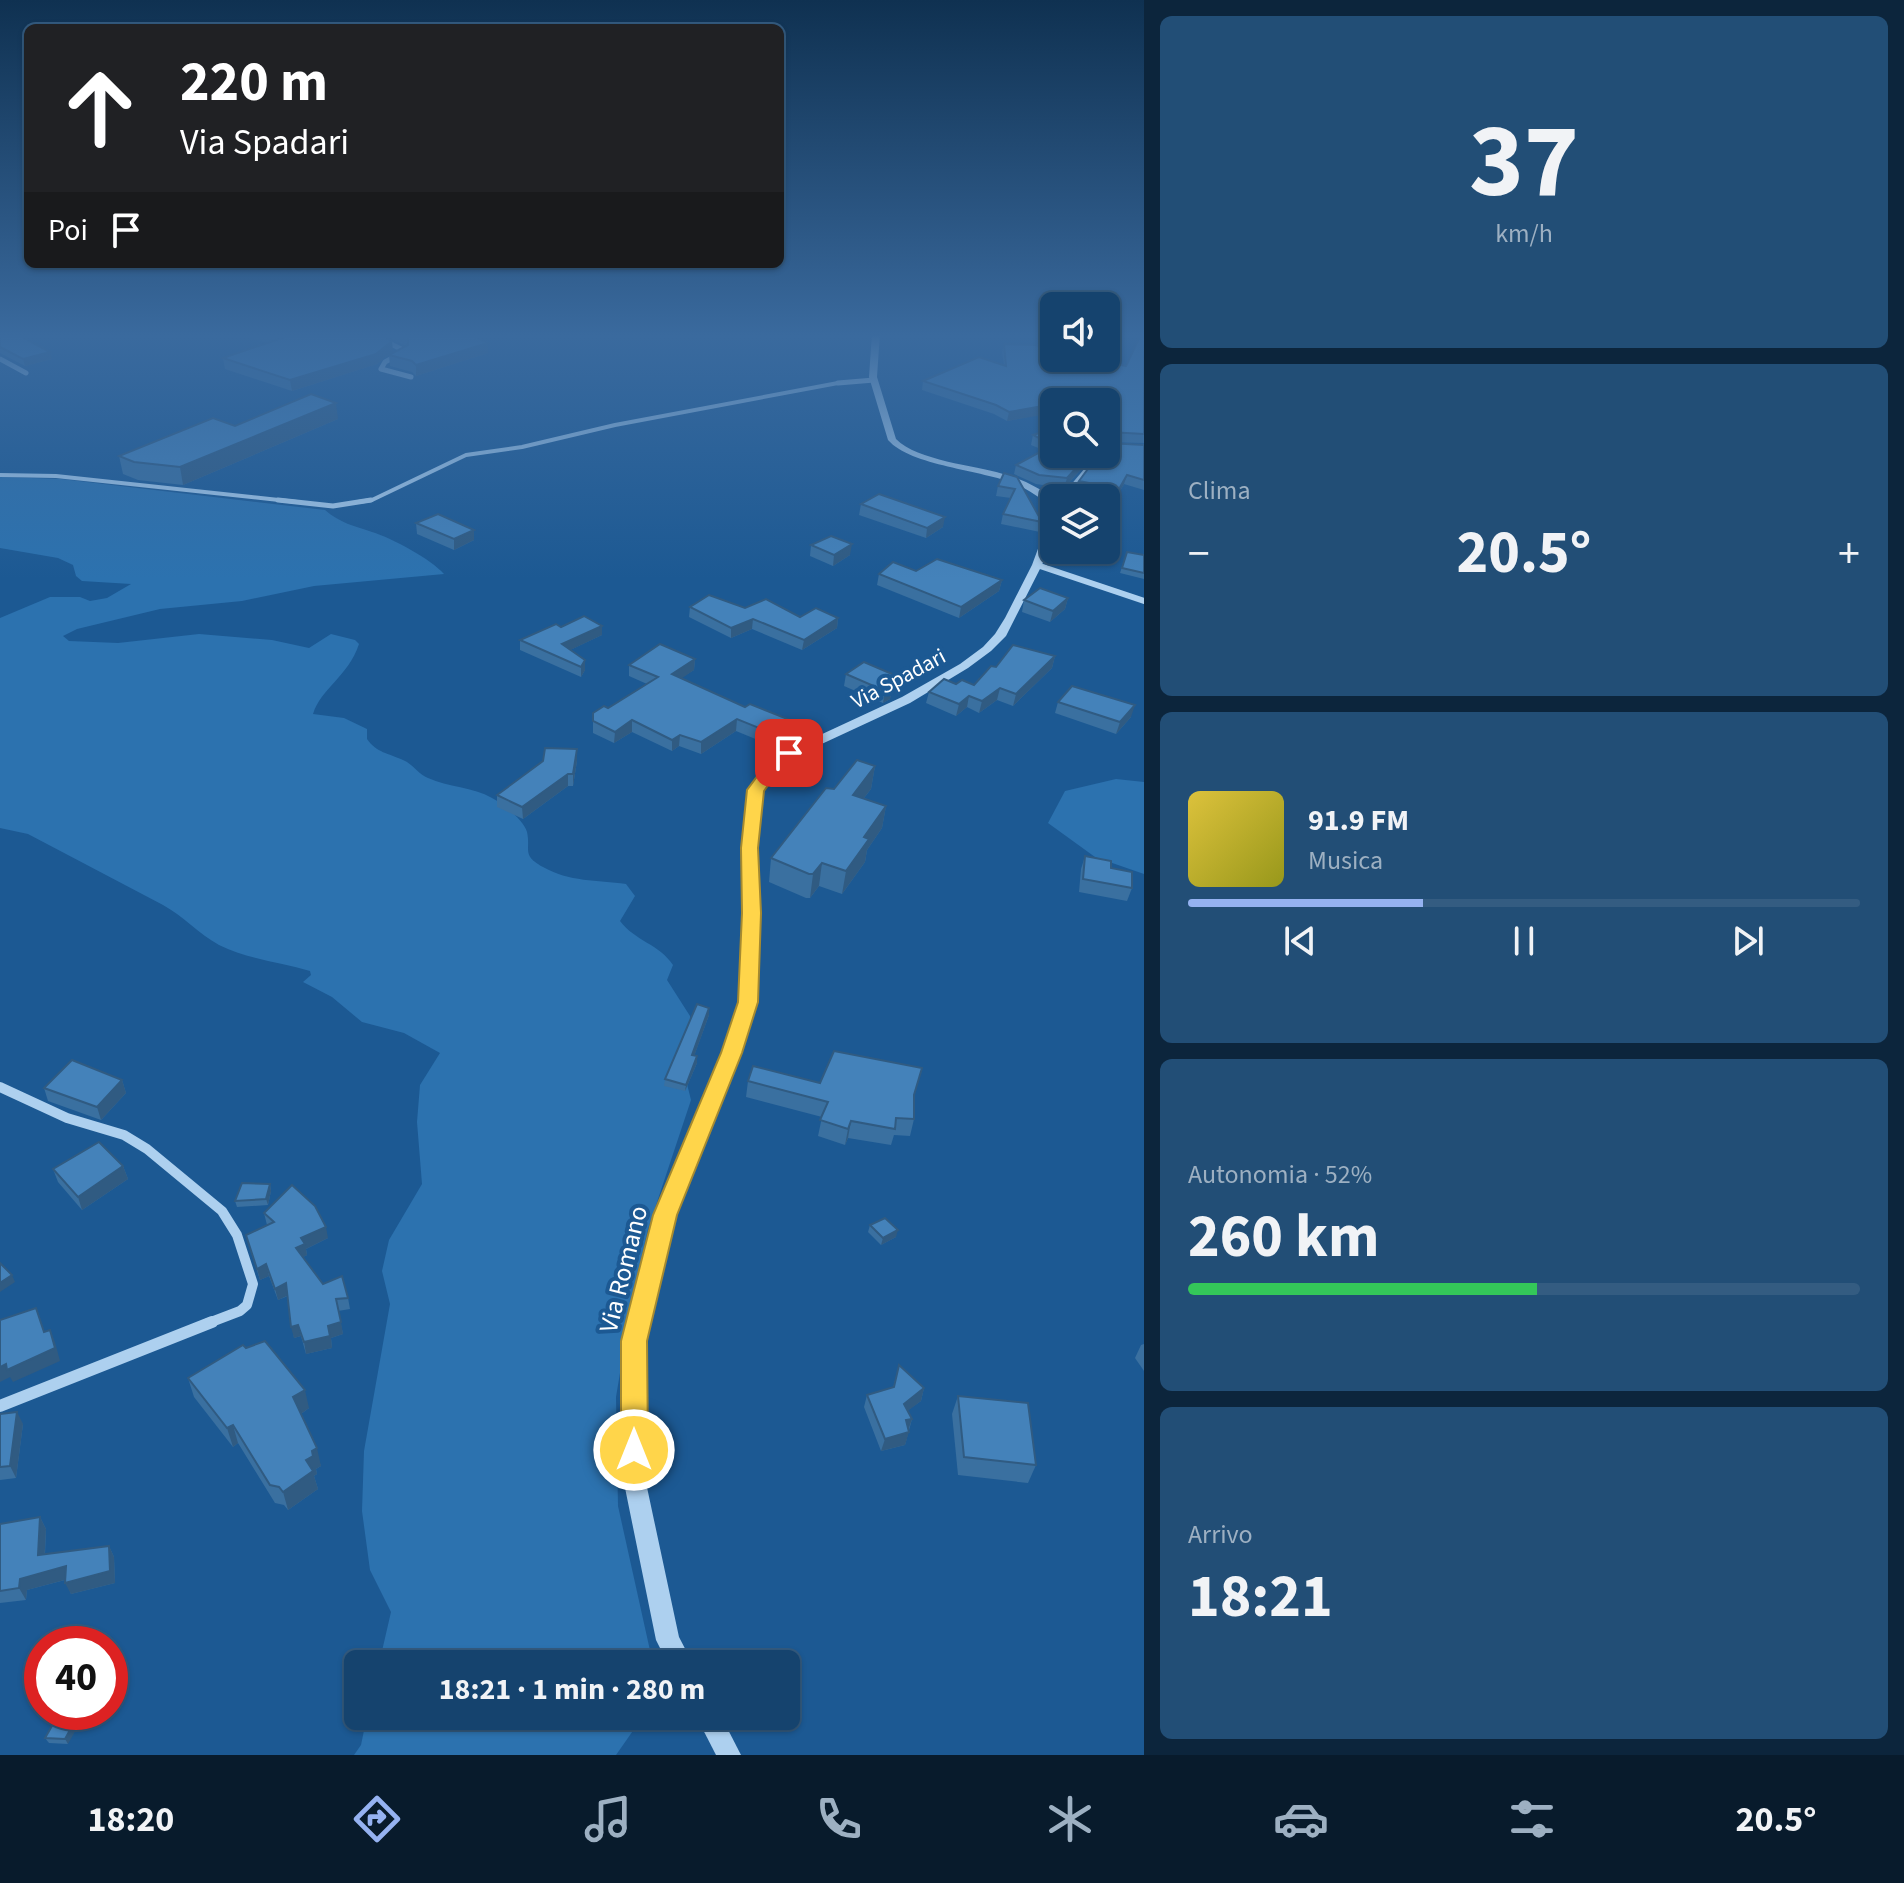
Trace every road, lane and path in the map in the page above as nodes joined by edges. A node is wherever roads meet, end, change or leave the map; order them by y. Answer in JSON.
{"nodes":[{"id":1,"x":669,"y":415,"type":"edge"},
{"id":2,"x":884,"y":415,"type":"edge"},
{"id":3,"x":1088,"y":468,"type":"edge"},
{"id":4,"x":0,"y":475,"type":"edge"},
{"id":5,"x":1075,"y":484,"type":"edge"},
{"id":6,"x":1040,"y":492,"type":"edge"},
{"id":7,"x":1040,"y":557,"type":"edge"},
{"id":8,"x":1037,"y":565,"type":"junction"},
{"id":9,"x":1144,"y":601,"type":"edge"},
{"id":10,"x":750,"y":848,"type":"joint"},
{"id":11,"x":0,"y":1087,"type":"edge"},
{"id":12,"x":0,"y":1406,"type":"edge"},
{"id":13,"x":673,"y":1650,"type":"edge"},
{"id":14,"x":716,"y":1730,"type":"edge"},
{"id":15,"x":729,"y":1755,"type":"edge"}],
"edges":[{"from":1,"to":4,"type":"lane"},
{"from":2,"to":6,"type":"street"},
{"from":3,"to":5,"type":"street"},
{"from":7,"to":8,"type":"street","name":"Via Spadari"},
{"from":8,"to":9,"type":"street"},
{"from":8,"to":10,"type":"street","name":"Via Spadari"},
{"from":10,"to":13,"type":"street","name":"Via Romano"},
{"from":11,"to":12,"type":"street"},
{"from":14,"to":15,"type":"street"}]}
